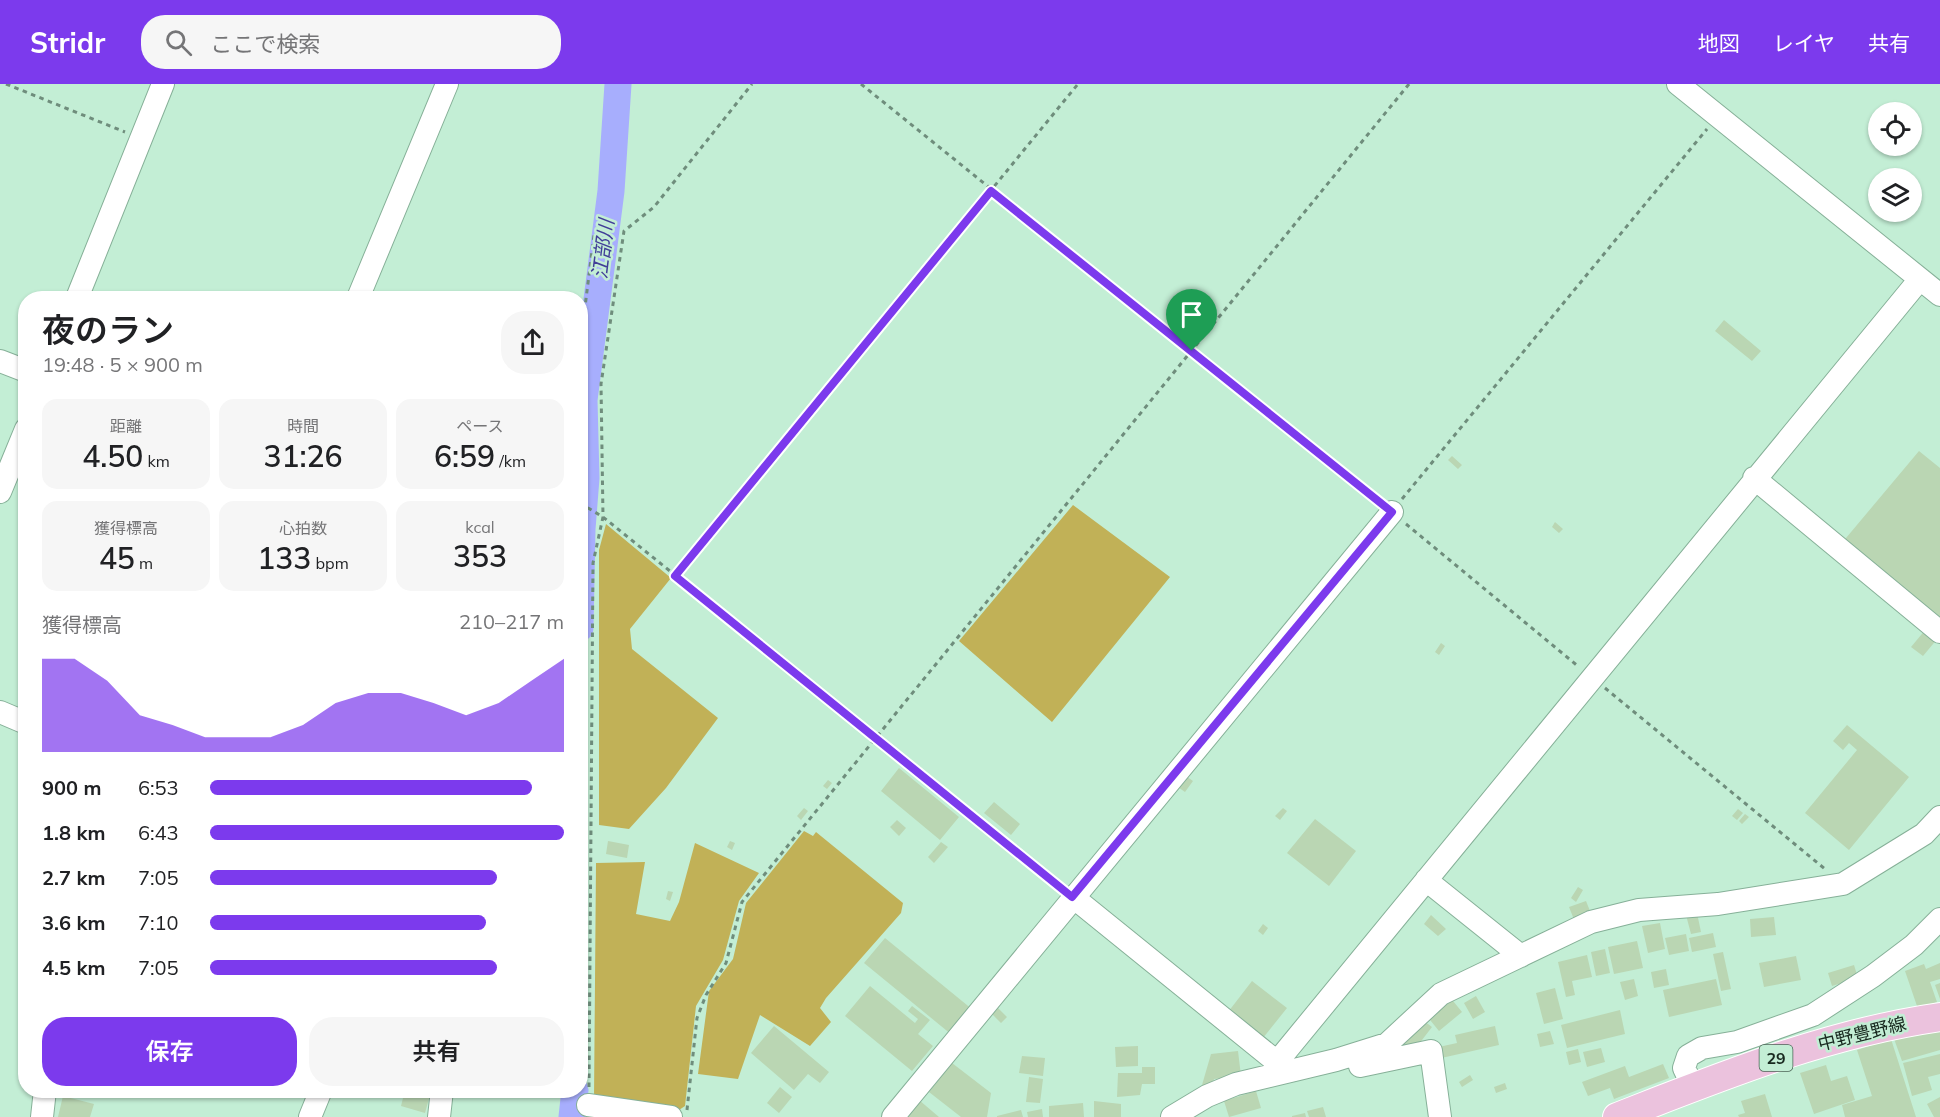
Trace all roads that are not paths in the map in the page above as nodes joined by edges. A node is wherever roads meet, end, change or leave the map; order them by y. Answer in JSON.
{"nodes":[{"id":1,"x":163,"y":84,"type":"edge"},
{"id":2,"x":447,"y":84,"type":"edge"},
{"id":3,"x":1678,"y":84,"type":"edge"},
{"id":4,"x":1920,"y":279,"type":"junction"},
{"id":5,"x":80,"y":291,"type":"edge"},
{"id":6,"x":361,"y":291,"type":"edge"},
{"id":7,"x":1940,"y":294,"type":"edge"},
{"id":8,"x":0,"y":361,"type":"edge"},
{"id":9,"x":18,"y":367,"type":"edge"},
{"id":10,"x":18,"y":440,"type":"edge"},
{"id":11,"x":7,"y":456,"type":"edge"},
{"id":12,"x":1755,"y":478,"type":"junction"},
{"id":13,"x":0,"y":492,"type":"edge"},
{"id":14,"x":1392,"y":512,"type":"road end"},
{"id":15,"x":1940,"y":632,"type":"edge"},
{"id":16,"x":0,"y":712,"type":"edge"},
{"id":17,"x":18,"y":720,"type":"edge"},
{"id":18,"x":1940,"y":817,"type":"edge"},
{"id":19,"x":1426,"y":880,"type":"junction"},
{"id":20,"x":1072,"y":897,"type":"junction"},
{"id":21,"x":1940,"y":920,"type":"edge"},
{"id":22,"x":1521,"y":956,"type":"junction"},
{"id":23,"x":1940,"y":1017,"type":"edge"},
{"id":24,"x":1336,"y":1059,"type":"junction"},
{"id":25,"x":1283,"y":1066,"type":"junction"},
{"id":26,"x":1693,"y":1087,"type":"junction"},
{"id":27,"x":44,"y":1098,"type":"edge"},
{"id":28,"x":318,"y":1098,"type":"edge"},
{"id":29,"x":441,"y":1098,"type":"edge"},
{"id":30,"x":588,"y":1106,"type":"road end"},
{"id":31,"x":42,"y":1117,"type":"edge"},
{"id":32,"x":310,"y":1117,"type":"edge"},
{"id":33,"x":439,"y":1117,"type":"edge"},
{"id":34,"x":671,"y":1117,"type":"edge"},
{"id":35,"x":892,"y":1117,"type":"edge"},
{"id":36,"x":1172,"y":1117,"type":"edge"},
{"id":37,"x":1440,"y":1117,"type":"edge"},
{"id":38,"x":1617,"y":1117,"type":"edge"}],
"edges":[{"from":1,"to":5,"type":"street"},
{"from":2,"to":6,"type":"street"},
{"from":3,"to":4,"type":"street"},
{"from":4,"to":7,"type":"street"},
{"from":4,"to":12,"type":"street"},
{"from":8,"to":9,"type":"street"},
{"from":10,"to":11,"type":"street"},
{"from":11,"to":13,"type":"street"},
{"from":12,"to":15,"type":"street"},
{"from":12,"to":19,"type":"street"},
{"from":14,"to":20,"type":"street"},
{"from":16,"to":17,"type":"street"},
{"from":18,"to":22,"type":"street"},
{"from":19,"to":22,"type":"street"},
{"from":19,"to":25,"type":"street"},
{"from":20,"to":25,"type":"street"},
{"from":20,"to":35,"type":"street"},
{"from":21,"to":26,"type":"street"},
{"from":22,"to":24,"type":"street"},
{"from":23,"to":26,"type":"main road","name":"中野豊野線","number":"29"},
{"from":24,"to":25,"type":"street"},
{"from":24,"to":37,"type":"street"},
{"from":25,"to":36,"type":"street"},
{"from":26,"to":38,"type":"main road","name":"中野豊野線","number":"29"},
{"from":27,"to":31,"type":"street"},
{"from":28,"to":32,"type":"street"},
{"from":29,"to":33,"type":"street"},
{"from":30,"to":34,"type":"street"}]}
